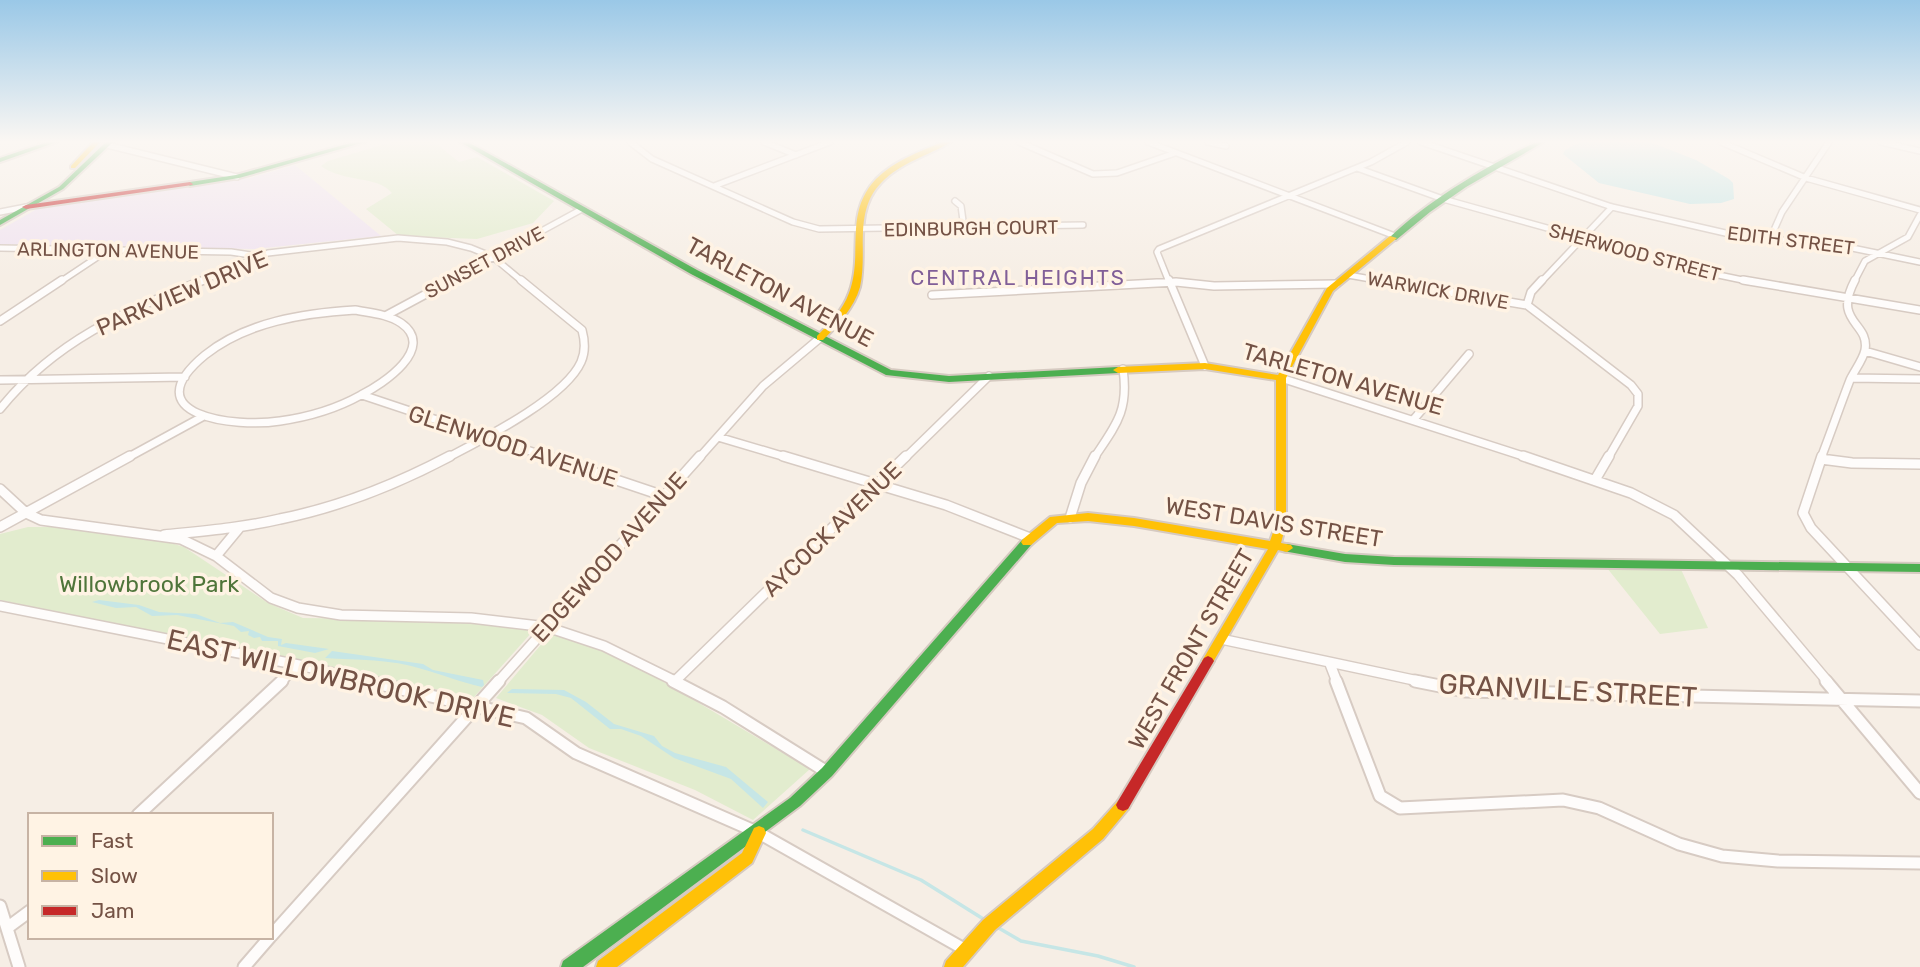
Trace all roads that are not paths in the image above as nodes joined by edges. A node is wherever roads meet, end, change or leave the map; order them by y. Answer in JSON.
{"nodes":[{"id":1,"x":50,"y":187,"type":"edge"},
{"id":2,"x":165,"y":187,"type":"edge"},
{"id":3,"x":543,"y":187,"type":"edge"},
{"id":4,"x":717,"y":187,"type":"edge"},
{"id":5,"x":874,"y":187,"type":"edge"},
{"id":6,"x":1264,"y":187,"type":"edge"},
{"id":7,"x":1309,"y":187,"type":"edge"},
{"id":8,"x":1408,"y":187,"type":"edge"},
{"id":9,"x":1462,"y":187,"type":"edge"},
{"id":10,"x":1552,"y":187,"type":"edge"},
{"id":11,"x":1800,"y":187,"type":"edge"},
{"id":12,"x":1836,"y":187,"type":"edge"},
{"id":13,"x":1287,"y":196,"type":"junction"},
{"id":14,"x":1443,"y":200,"type":"junction"},
{"id":15,"x":954,"y":201,"type":"dead end"},
{"id":16,"x":30,"y":206,"type":"junction"},
{"id":17,"x":1612,"y":208,"type":"junction"},
{"id":18,"x":582,"y":209,"type":"junction"},
{"id":19,"x":0,"y":212,"type":"edge"},
{"id":20,"x":1920,"y":213,"type":"edge"},
{"id":21,"x":0,"y":223,"type":"edge"},
{"id":22,"x":1083,"y":225,"type":"dead end"},
{"id":23,"x":964,"y":228,"type":"junction"},
{"id":24,"x":858,"y":230,"type":"junction"},
{"id":25,"x":1395,"y":236,"type":"junction"},
{"id":26,"x":1584,"y":238,"type":"junction"},
{"id":27,"x":1770,"y":239,"type":"junction"},
{"id":28,"x":0,"y":248,"type":"edge"},
{"id":29,"x":108,"y":250,"type":"junction"},
{"id":30,"x":1879,"y":252,"type":"junction"},
{"id":31,"x":258,"y":256,"type":"junction"},
{"id":32,"x":493,"y":257,"type":"junction"},
{"id":33,"x":1920,"y":262,"type":"edge"},
{"id":34,"x":1348,"y":275,"type":"junction"},
{"id":35,"x":1169,"y":283,"type":"junction"},
{"id":36,"x":1336,"y":284,"type":"junction"},
{"id":37,"x":932,"y":295,"type":"dead end"},
{"id":38,"x":1847,"y":295,"type":"junction"},
{"id":39,"x":1527,"y":306,"type":"junction"},
{"id":40,"x":1920,"y":310,"type":"edge"},
{"id":41,"x":387,"y":315,"type":"junction"},
{"id":42,"x":0,"y":321,"type":"edge"},
{"id":43,"x":820,"y":338,"type":"junction"},
{"id":44,"x":1865,"y":351,"type":"junction"},
{"id":45,"x":1469,"y":354,"type":"dead end"},
{"id":46,"x":1205,"y":366,"type":"junction"},
{"id":47,"x":1920,"y":367,"type":"edge"},
{"id":48,"x":1123,"y":369,"type":"junction"},
{"id":49,"x":989,"y":376,"type":"junction"},
{"id":50,"x":185,"y":377,"type":"junction"},
{"id":51,"x":1281,"y":378,"type":"junction"},
{"id":52,"x":1852,"y":378,"type":"junction"},
{"id":53,"x":1920,"y":379,"type":"edge"},
{"id":54,"x":0,"y":380,"type":"edge"},
{"id":55,"x":24,"y":380,"type":"junction"},
{"id":56,"x":362,"y":395,"type":"junction"},
{"id":57,"x":0,"y":409,"type":"edge"},
{"id":58,"x":202,"y":417,"type":"junction"},
{"id":59,"x":1414,"y":419,"type":"junction"},
{"id":60,"x":485,"y":436,"type":"junction"},
{"id":61,"x":718,"y":437,"type":"junction"},
{"id":62,"x":1821,"y":459,"type":"junction"},
{"id":63,"x":1920,"y":464,"type":"edge"},
{"id":64,"x":1595,"y":480,"type":"junction"},
{"id":65,"x":877,"y":485,"type":"junction"},
{"id":66,"x":0,"y":489,"type":"edge"},
{"id":67,"x":664,"y":496,"type":"junction"},
{"id":68,"x":26,"y":513,"type":"junction"},
{"id":69,"x":1070,"y":518,"type":"junction"},
{"id":70,"x":0,"y":527,"type":"edge"},
{"id":71,"x":240,"y":527,"type":"junction"},
{"id":72,"x":164,"y":535,"type":"junction"},
{"id":73,"x":1030,"y":538,"type":"junction"},
{"id":74,"x":1274,"y":548,"type":"junction"},
{"id":75,"x":216,"y":556,"type":"junction"},
{"id":76,"x":1728,"y":567,"type":"junction"},
{"id":77,"x":1845,"y":567,"type":"junction"},
{"id":78,"x":1920,"y":568,"type":"edge"},
{"id":79,"x":0,"y":606,"type":"edge"},
{"id":80,"x":547,"y":627,"type":"junction"},
{"id":81,"x":1221,"y":639,"type":"junction"},
{"id":82,"x":1920,"y":645,"type":"edge"},
{"id":83,"x":1330,"y":664,"type":"junction"},
{"id":84,"x":299,"y":665,"type":"junction"},
{"id":85,"x":674,"y":682,"type":"junction"},
{"id":86,"x":1843,"y":700,"type":"junction"},
{"id":87,"x":1920,"y":701,"type":"edge"},
{"id":88,"x":478,"y":706,"type":"junction"},
{"id":89,"x":827,"y":772,"type":"junction"},
{"id":90,"x":1920,"y":793,"type":"edge"},
{"id":91,"x":140,"y":813,"type":"edge"},
{"id":92,"x":759,"y":833,"type":"junction"},
{"id":93,"x":1920,"y":863,"type":"edge"},
{"id":94,"x":0,"y":906,"type":"edge"},
{"id":95,"x":28,"y":913,"type":"edge"},
{"id":96,"x":7,"y":928,"type":"junction"},
{"id":97,"x":273,"y":935,"type":"edge"},
{"id":98,"x":269,"y":939,"type":"edge"},
{"id":99,"x":964,"y":949,"type":"junction"},
{"id":100,"x":19,"y":967,"type":"edge"},
{"id":101,"x":244,"y":967,"type":"edge"},
{"id":102,"x":569,"y":967,"type":"edge"},
{"id":103,"x":604,"y":967,"type":"edge"},
{"id":104,"x":952,"y":967,"type":"edge"}],
"edges":[{"from":1,"to":16,"type":"street"},
{"from":2,"to":16,"type":"street"},
{"from":3,"to":18,"type":"street","name":"TARLETON AVENUE"},
{"from":4,"to":24,"type":"street","name":"EDINBURGH COURT"},
{"from":5,"to":24,"type":"street","name":"EDGEWOOD AVENUE"},
{"from":6,"to":13,"type":"street"},
{"from":7,"to":13,"type":"street"},
{"from":8,"to":14,"type":"street","name":"SHERWOOD STREET"},
{"from":9,"to":14,"type":"street","name":"WEST FRONT STREET"},
{"from":10,"to":17,"type":"street","name":"EDITH STREET"},
{"from":11,"to":27,"type":"street"},
{"from":12,"to":20,"type":"street"},
{"from":13,"to":25,"type":"street"},
{"from":13,"to":35,"type":"street"},
{"from":14,"to":25,"type":"street","name":"WEST FRONT STREET"},
{"from":14,"to":26,"type":"street","name":"SHERWOOD STREET"},
{"from":15,"to":23,"type":"street"},
{"from":16,"to":19,"type":"street"},
{"from":16,"to":21,"type":"street"},
{"from":17,"to":26,"type":"street"},
{"from":17,"to":27,"type":"street","name":"EDITH STREET"},
{"from":18,"to":32,"type":"street","name":"SUNSET DRIVE"},
{"from":18,"to":43,"type":"street","name":"TARLETON AVENUE"},
{"from":20,"to":30,"type":"street"},
{"from":22,"to":23,"type":"street","name":"EDINBURGH COURT"},
{"from":23,"to":24,"type":"street","name":"EDINBURGH COURT"},
{"from":24,"to":43,"type":"street","name":"EDGEWOOD AVENUE"},
{"from":25,"to":34,"type":"street","name":"WEST FRONT STREET"},
{"from":26,"to":38,"type":"street","name":"SHERWOOD STREET"},
{"from":26,"to":39,"type":"street"},
{"from":27,"to":30,"type":"street","name":"EDITH STREET"},
{"from":28,"to":29,"type":"street","name":"ARLINGTON AVENUE"},
{"from":29,"to":31,"type":"street","name":"ARLINGTON AVENUE"},
{"from":29,"to":42,"type":"street"},
{"from":30,"to":33,"type":"street","name":"EDITH STREET"},
{"from":30,"to":38,"type":"street"},
{"from":31,"to":32,"type":"street","name":"PARKVIEW DRIVE"},
{"from":31,"to":55,"type":"street","name":"PARKVIEW DRIVE"},
{"from":32,"to":41,"type":"street","name":"SUNSET DRIVE"},
{"from":32,"to":60,"type":"street","name":"PARKVIEW DRIVE"},
{"from":34,"to":36,"type":"street","name":"WEST FRONT STREET"},
{"from":34,"to":39,"type":"street","name":"WARWICK DRIVE"},
{"from":35,"to":36,"type":"street","name":"WARWICK DRIVE"},
{"from":35,"to":37,"type":"street","name":"WARWICK DRIVE"},
{"from":35,"to":46,"type":"street"},
{"from":36,"to":51,"type":"street","name":"WEST FRONT STREET"},
{"from":38,"to":40,"type":"street","name":"SHERWOOD STREET"},
{"from":38,"to":44,"type":"street"},
{"from":39,"to":64,"type":"street"},
{"from":41,"to":50,"type":"street"},
{"from":41,"to":56,"type":"street"},
{"from":43,"to":49,"type":"street","name":"TARLETON AVENUE"},
{"from":43,"to":61,"type":"street","name":"EDGEWOOD AVENUE"},
{"from":44,"to":47,"type":"street"},
{"from":44,"to":52,"type":"street"},
{"from":45,"to":59,"type":"street"},
{"from":46,"to":48,"type":"street","name":"TARLETON AVENUE"},
{"from":46,"to":51,"type":"street","name":"TARLETON AVENUE"},
{"from":48,"to":49,"type":"street","name":"TARLETON AVENUE"},
{"from":48,"to":69,"type":"street"},
{"from":49,"to":65,"type":"street","name":"AYCOCK AVENUE"},
{"from":50,"to":55,"type":"street"},
{"from":50,"to":58,"type":"street"},
{"from":51,"to":59,"type":"street","name":"TARLETON AVENUE"},
{"from":51,"to":74,"type":"street","name":"WEST FRONT STREET"},
{"from":52,"to":53,"type":"street"},
{"from":52,"to":62,"type":"street"},
{"from":54,"to":55,"type":"street"},
{"from":55,"to":57,"type":"street","name":"PARKVIEW DRIVE"},
{"from":56,"to":58,"type":"street"},
{"from":56,"to":60,"type":"street","name":"GLENWOOD AVENUE"},
{"from":58,"to":68,"type":"street"},
{"from":59,"to":64,"type":"street","name":"TARLETON AVENUE"},
{"from":60,"to":67,"type":"street","name":"GLENWOOD AVENUE"},
{"from":60,"to":71,"type":"street","name":"PARKVIEW DRIVE"},
{"from":61,"to":65,"type":"street"},
{"from":61,"to":67,"type":"street","name":"EDGEWOOD AVENUE"},
{"from":62,"to":63,"type":"street"},
{"from":62,"to":77,"type":"street"},
{"from":64,"to":76,"type":"street","name":"TARLETON AVENUE"},
{"from":65,"to":73,"type":"street"},
{"from":65,"to":85,"type":"street","name":"AYCOCK AVENUE"},
{"from":66,"to":68,"type":"street"},
{"from":67,"to":80,"type":"street","name":"EDGEWOOD AVENUE"},
{"from":68,"to":70,"type":"street"},
{"from":68,"to":72,"type":"street"},
{"from":69,"to":73,"type":"street","name":"WEST DAVIS STREET"},
{"from":69,"to":74,"type":"street","name":"WEST DAVIS STREET"},
{"from":71,"to":72,"type":"street","name":"PARKVIEW DRIVE"},
{"from":71,"to":75,"type":"street"},
{"from":72,"to":75,"type":"street"},
{"from":73,"to":89,"type":"street","name":"WEST DAVIS STREET"},
{"from":74,"to":76,"type":"street","name":"WEST DAVIS STREET"},
{"from":74,"to":81,"type":"street","name":"WEST FRONT STREET"},
{"from":75,"to":80,"type":"street"},
{"from":76,"to":77,"type":"street","name":"WEST DAVIS STREET"},
{"from":76,"to":86,"type":"street","name":"TARLETON AVENUE"},
{"from":77,"to":78,"type":"street","name":"WEST DAVIS STREET"},
{"from":77,"to":82,"type":"street"},
{"from":79,"to":84,"type":"street","name":"EAST WILLOWBROOK DRIVE"},
{"from":80,"to":85,"type":"street"},
{"from":80,"to":88,"type":"street","name":"EDGEWOOD AVENUE"},
{"from":81,"to":83,"type":"street","name":"GRANVILLE STREET"},
{"from":81,"to":99,"type":"street","name":"WEST FRONT STREET"},
{"from":83,"to":86,"type":"street","name":"GRANVILLE STREET"},
{"from":83,"to":93,"type":"street"},
{"from":84,"to":88,"type":"street","name":"EAST WILLOWBROOK DRIVE"},
{"from":84,"to":91,"type":"street"},
{"from":85,"to":89,"type":"street"},
{"from":86,"to":87,"type":"street","name":"GRANVILLE STREET"},
{"from":86,"to":90,"type":"street","name":"TARLETON AVENUE"},
{"from":88,"to":92,"type":"street","name":"EAST WILLOWBROOK DRIVE"},
{"from":88,"to":97,"type":"street","name":"EDGEWOOD AVENUE"},
{"from":89,"to":92,"type":"street","name":"WEST DAVIS STREET"},
{"from":92,"to":99,"type":"street","name":"EAST WILLOWBROOK DRIVE"},
{"from":92,"to":102,"type":"street","name":"WEST DAVIS STREET"},
{"from":92,"to":103,"type":"street","name":"WEST DAVIS STREET"},
{"from":94,"to":96,"type":"street"},
{"from":95,"to":96,"type":"street"},
{"from":96,"to":100,"type":"street"},
{"from":98,"to":101,"type":"street","name":"EDGEWOOD AVENUE"},
{"from":99,"to":104,"type":"street","name":"WEST FRONT STREET"}]}
